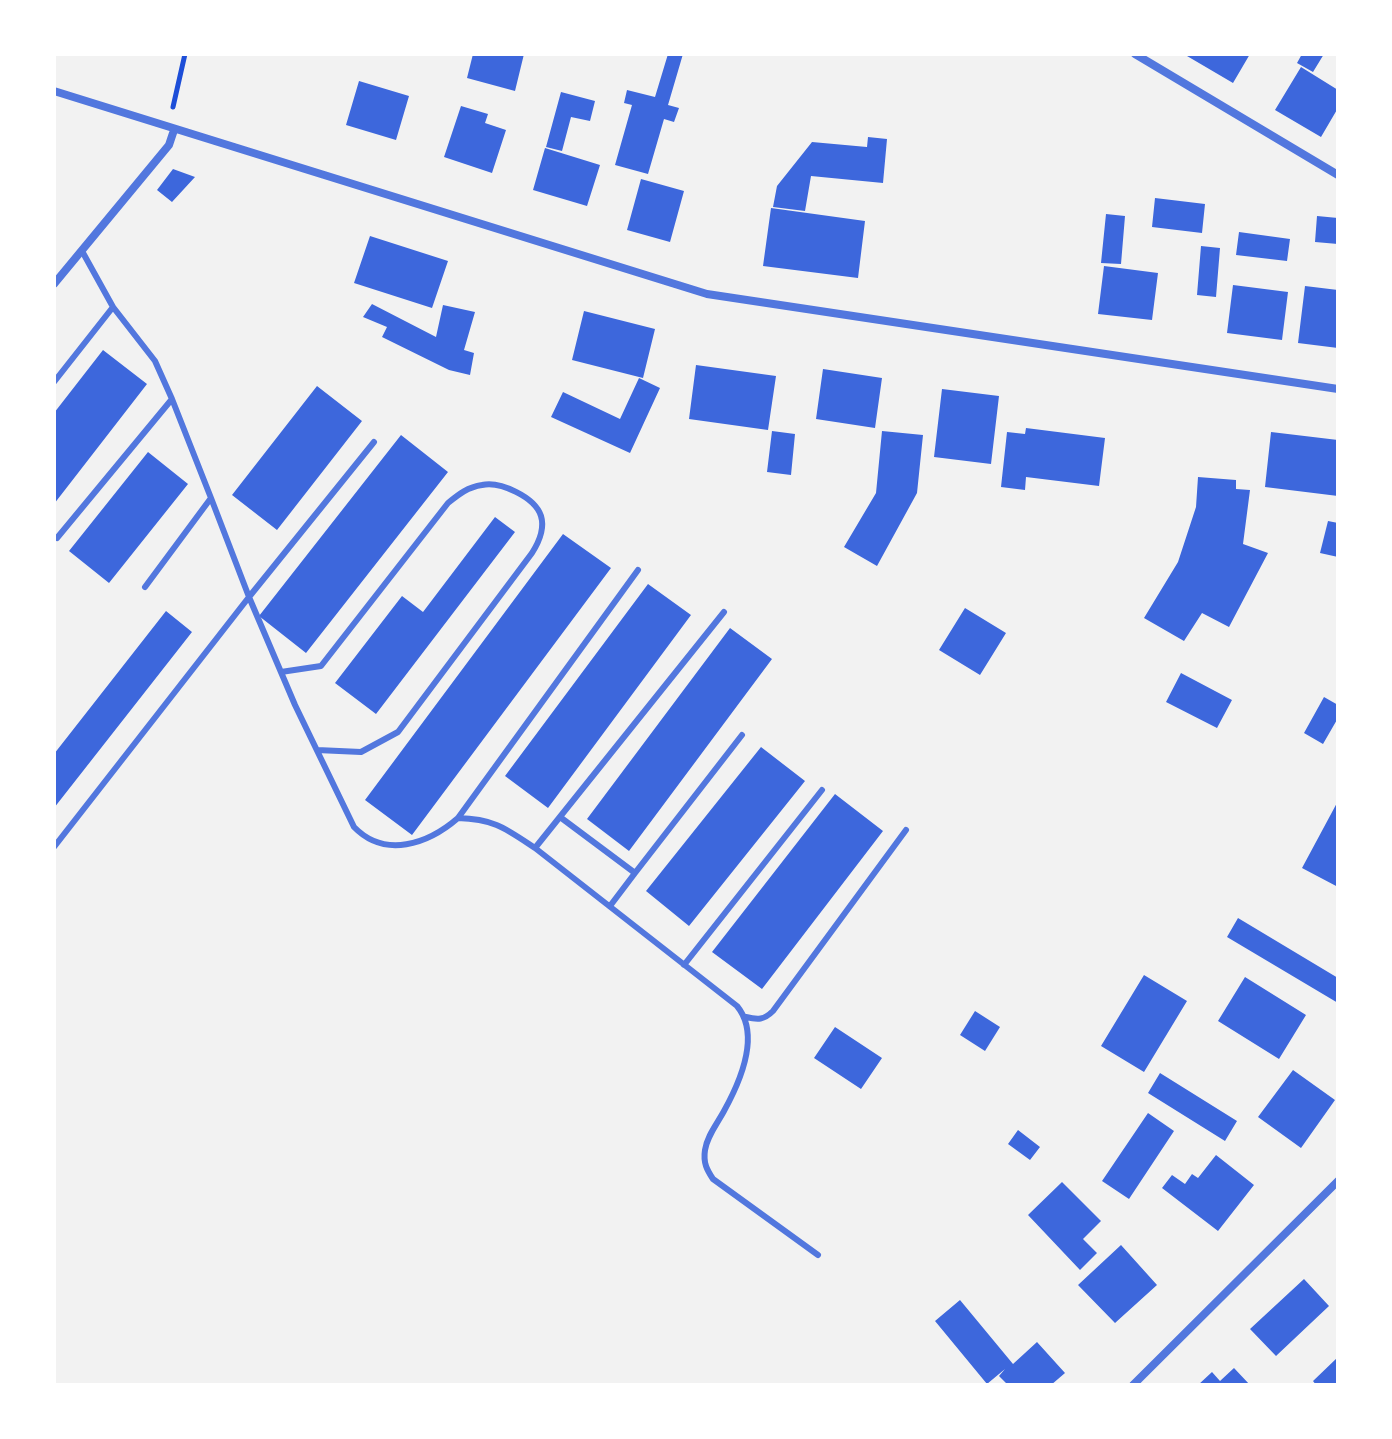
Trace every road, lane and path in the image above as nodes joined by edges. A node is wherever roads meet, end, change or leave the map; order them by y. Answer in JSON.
{"nodes":[{"id":1,"x":185,"y":54,"type":"edge"},
{"id":2,"x":1135,"y":54,"type":"edge"},
{"id":3,"x":54,"y":91,"type":"edge"},
{"id":4,"x":170,"y":129,"type":"junction"},
{"id":5,"x":1338,"y":175,"type":"edge"},
{"id":6,"x":82,"y":251,"type":"junction"},
{"id":7,"x":54,"y":284,"type":"edge"},
{"id":8,"x":113,"y":307,"type":"junction"},
{"id":9,"x":54,"y":382,"type":"edge"},
{"id":10,"x":1338,"y":389,"type":"edge"},
{"id":11,"x":172,"y":399,"type":"junction"},
{"id":12,"x":374,"y":442,"type":"dead end"},
{"id":13,"x":211,"y":498,"type":"junction"},
{"id":14,"x":57,"y":538,"type":"dead end"},
{"id":15,"x":638,"y":570,"type":"dead end"},
{"id":16,"x":145,"y":587,"type":"dead end"},
{"id":17,"x":249,"y":597,"type":"junction"},
{"id":18,"x":724,"y":612,"type":"dead end"},
{"id":19,"x":281,"y":672,"type":"junction"},
{"id":20,"x":742,"y":735,"type":"dead end"},
{"id":21,"x":317,"y":750,"type":"junction"},
{"id":22,"x":822,"y":790,"type":"dead end"},
{"id":23,"x":560,"y":817,"type":"junction"},
{"id":24,"x":458,"y":818,"type":"junction"},
{"id":25,"x":906,"y":830,"type":"dead end"},
{"id":26,"x":54,"y":847,"type":"edge"},
{"id":27,"x":535,"y":848,"type":"junction"},
{"id":28,"x":635,"y":873,"type":"junction"},
{"id":29,"x":610,"y":906,"type":"junction"},
{"id":30,"x":684,"y":965,"type":"junction"},
{"id":31,"x":746,"y":1017,"type":"junction"},
{"id":32,"x":1338,"y":1181,"type":"edge"},
{"id":33,"x":818,"y":1255,"type":"dead end"},
{"id":34,"x":1133,"y":1385,"type":"edge"}],
"edges":[{"from":1,"to":4,"type":"path"},
{"from":2,"to":5,"type":"street"},
{"from":3,"to":4,"type":"street"},
{"from":4,"to":6,"type":"street"},
{"from":4,"to":10,"type":"street"},
{"from":6,"to":7,"type":"street"},
{"from":6,"to":8,"type":"lane"},
{"from":8,"to":9,"type":"lane"},
{"from":8,"to":11,"type":"lane"},
{"from":11,"to":13,"type":"lane"},
{"from":11,"to":14,"type":"lane"},
{"from":12,"to":17,"type":"lane"},
{"from":13,"to":16,"type":"lane"},
{"from":13,"to":17,"type":"lane"},
{"from":15,"to":24,"type":"lane"},
{"from":17,"to":19,"type":"lane"},
{"from":17,"to":26,"type":"lane"},
{"from":18,"to":23,"type":"lane"},
{"from":19,"to":21,"type":"lane"},
{"from":19,"to":21,"type":"lane"},
{"from":20,"to":28,"type":"lane"},
{"from":21,"to":24,"type":"lane"},
{"from":22,"to":30,"type":"lane"},
{"from":23,"to":27,"type":"lane"},
{"from":23,"to":28,"type":"lane"},
{"from":24,"to":27,"type":"lane"},
{"from":25,"to":31,"type":"lane"},
{"from":27,"to":29,"type":"lane"},
{"from":28,"to":29,"type":"lane"},
{"from":29,"to":30,"type":"lane"},
{"from":30,"to":31,"type":"lane"},
{"from":31,"to":33,"type":"lane"},
{"from":32,"to":34,"type":"street"}]}
